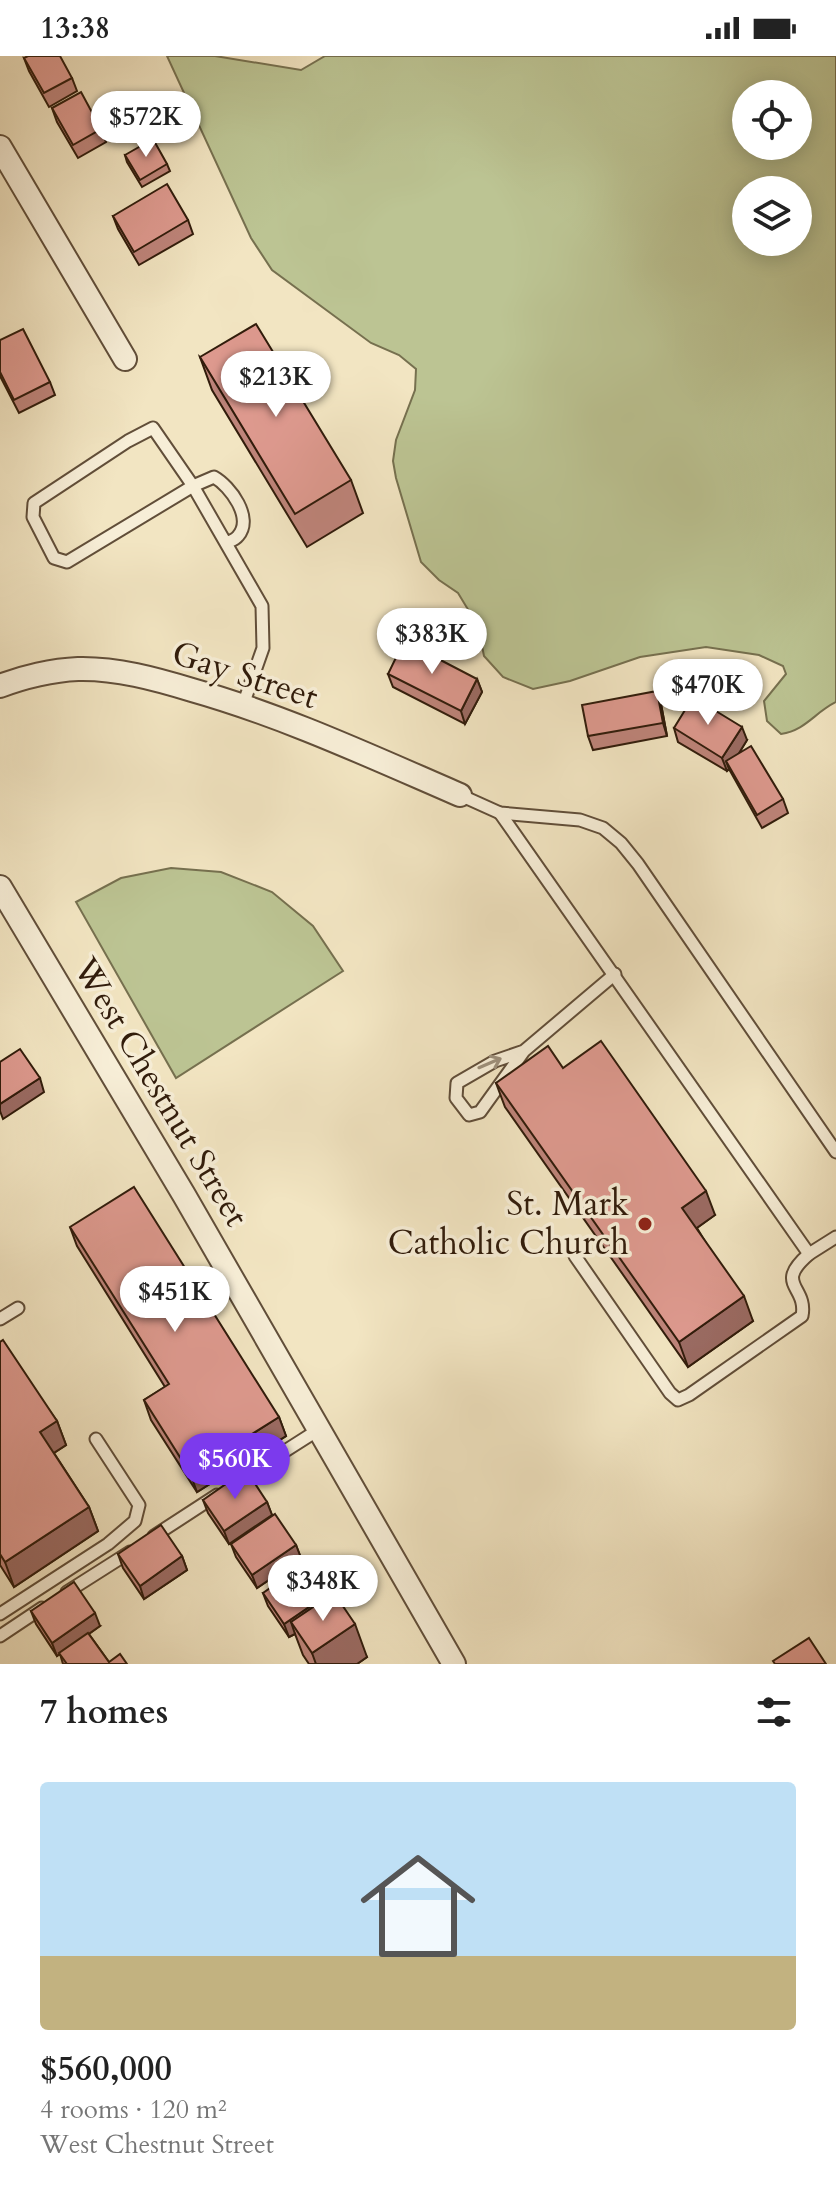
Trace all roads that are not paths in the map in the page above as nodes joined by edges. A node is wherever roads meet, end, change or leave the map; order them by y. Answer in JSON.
{"nodes":[{"id":1,"x":0,"y":147,"type":"edge"},
{"id":2,"x":125,"y":359,"type":"dead end"},
{"id":3,"x":193,"y":486,"type":"junction"},
{"id":4,"x":226,"y":543,"type":"junction"},
{"id":5,"x":0,"y":686,"type":"edge"},
{"id":6,"x":243,"y":705,"type":"junction"},
{"id":7,"x":460,"y":795,"type":"joint"},
{"id":8,"x":500,"y":813,"type":"junction"},
{"id":9,"x":0,"y":887,"type":"edge"},
{"id":10,"x":615,"y":974,"type":"junction"},
{"id":11,"x":524,"y":1051,"type":"junction"},
{"id":12,"x":836,"y":1152,"type":"edge"},
{"id":13,"x":836,"y":1237,"type":"edge"},
{"id":14,"x":809,"y":1254,"type":"junction"},
{"id":15,"x":575,"y":1256,"type":"dead end"},
{"id":16,"x":18,"y":1308,"type":"dead end"},
{"id":17,"x":0,"y":1319,"type":"edge"},
{"id":18,"x":318,"y":1430,"type":"junction"},
{"id":19,"x":96,"y":1439,"type":"dead end"},
{"id":20,"x":0,"y":1614,"type":"edge"},
{"id":21,"x":0,"y":1636,"type":"edge"},
{"id":22,"x":454,"y":1664,"type":"edge"}],
"edges":[{"from":1,"to":2,"type":"street"},
{"from":3,"to":3,"type":"lane"},
{"from":3,"to":4,"type":"lane"},
{"from":3,"to":4,"type":"lane"},
{"from":4,"to":6,"type":"lane"},
{"from":5,"to":6,"type":"street","name":"Gay Street"},
{"from":6,"to":7,"type":"street","name":"Gay Street"},
{"from":7,"to":8,"type":"lane"},
{"from":8,"to":10,"type":"lane"},
{"from":8,"to":12,"type":"lane"},
{"from":9,"to":18,"type":"street","name":"West Chestnut Street"},
{"from":10,"to":11,"type":"lane"},
{"from":10,"to":14,"type":"lane"},
{"from":11,"to":11,"type":"lane","one_way":true},
{"from":13,"to":14,"type":"lane"},
{"from":14,"to":15,"type":"lane"},
{"from":16,"to":17,"type":"lane"},
{"from":18,"to":21,"type":"lane"},
{"from":18,"to":22,"type":"street","name":"West Chestnut Street"},
{"from":19,"to":20,"type":"lane"}]}
